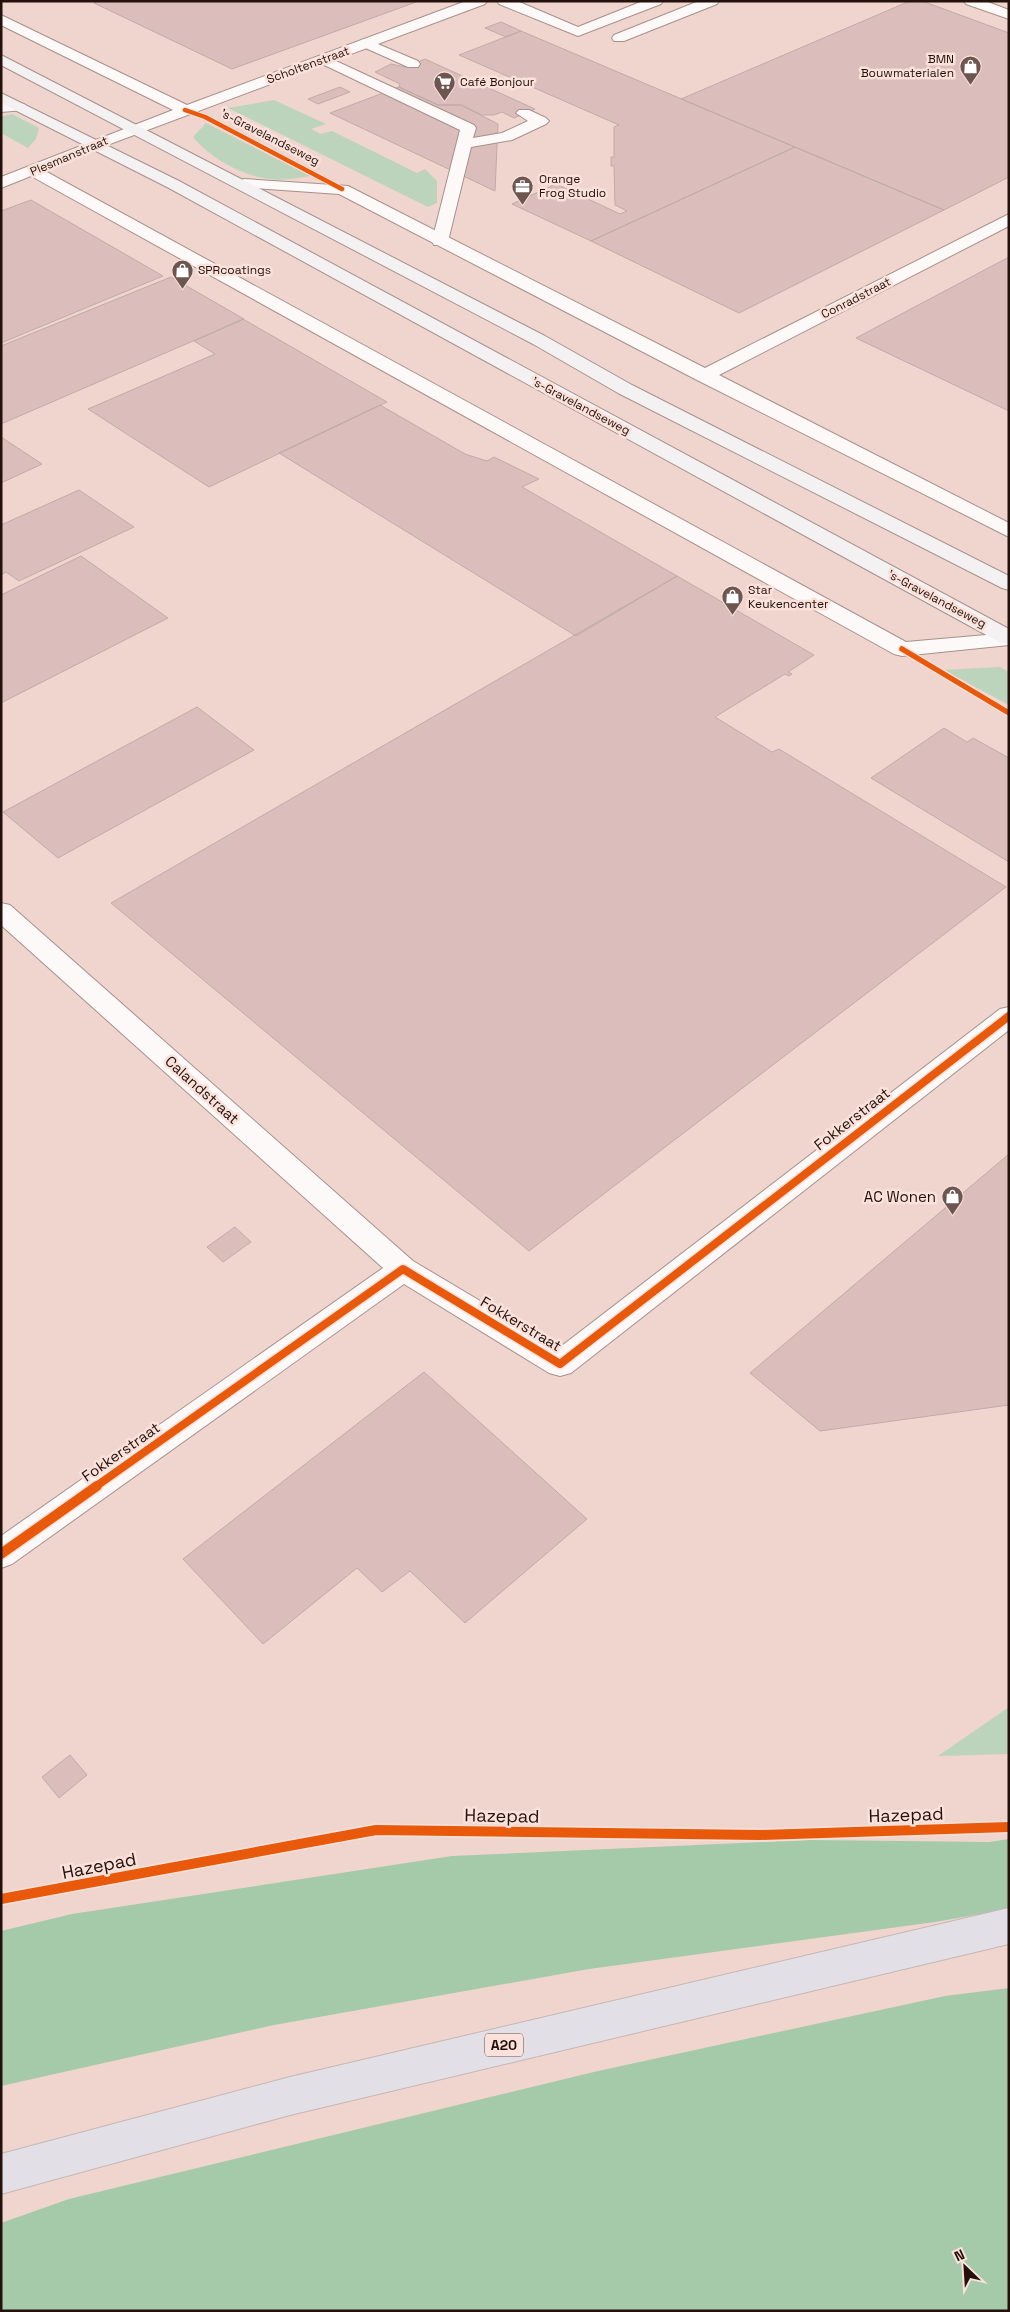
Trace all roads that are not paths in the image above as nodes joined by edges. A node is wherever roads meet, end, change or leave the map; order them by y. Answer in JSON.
{"nodes":[{"id":1,"x":480,"y":1,"type":"edge"},
{"id":2,"x":504,"y":1,"type":"edge"},
{"id":3,"x":656,"y":1,"type":"edge"},
{"id":4,"x":712,"y":1,"type":"edge"},
{"id":5,"x":970,"y":1,"type":"edge"},
{"id":6,"x":1009,"y":15,"type":"edge"},
{"id":7,"x":1,"y":19,"type":"edge"},
{"id":8,"x":619,"y":38,"type":"dead end"},
{"id":9,"x":366,"y":43,"type":"junction"},
{"id":10,"x":1,"y":59,"type":"edge"},
{"id":11,"x":323,"y":59,"type":"junction"},
{"id":12,"x":413,"y":64,"type":"dead end"},
{"id":13,"x":1,"y":97,"type":"edge"},
{"id":14,"x":1,"y":107,"type":"edge"},
{"id":15,"x":19,"y":107,"type":"junction"},
{"id":16,"x":185,"y":110,"type":"junction"},
{"id":17,"x":524,"y":113,"type":"dead end"},
{"id":18,"x":137,"y":129,"type":"junction"},
{"id":19,"x":96,"y":144,"type":"junction"},
{"id":20,"x":464,"y":144,"type":"junction"},
{"id":21,"x":33,"y":171,"type":"junction"},
{"id":22,"x":1,"y":183,"type":"edge"},
{"id":23,"x":244,"y":184,"type":"junction"},
{"id":24,"x":1009,"y":219,"type":"edge"},
{"id":25,"x":440,"y":241,"type":"junction"},
{"id":26,"x":704,"y":376,"type":"junction"},
{"id":27,"x":1009,"y":531,"type":"edge"},
{"id":28,"x":1009,"y":584,"type":"edge"},
{"id":29,"x":1009,"y":639,"type":"edge"},
{"id":30,"x":1,"y":911,"type":"edge"},
{"id":31,"x":1009,"y":1016,"type":"edge"},
{"id":32,"x":403,"y":1269,"type":"junction"},
{"id":33,"x":1,"y":1554,"type":"edge"},
{"id":34,"x":1009,"y":1926,"type":"edge"},
{"id":35,"x":1,"y":2174,"type":"edge"}],
"edges":[{"from":1,"to":9,"type":"street","name":"Scholtenstraat"},
{"from":2,"to":3,"type":"street"},
{"from":4,"to":8,"type":"street"},
{"from":5,"to":6,"type":"street"},
{"from":7,"to":16,"type":"street"},
{"from":9,"to":11,"type":"street","name":"Scholtenstraat"},
{"from":9,"to":12,"type":"street"},
{"from":10,"to":18,"type":"main road","name":"'s-Gravelandseweg"},
{"from":11,"to":16,"type":"street","name":"Scholtenstraat"},
{"from":11,"to":20,"type":"street"},
{"from":13,"to":15,"type":"main road","name":"'s-Gravelandseweg"},
{"from":14,"to":15,"type":"street","name":"'s-Gravelandseweg"},
{"from":15,"to":19,"type":"main road","name":"'s-Gravelandseweg"},
{"from":16,"to":18,"type":"street","name":"Scholtenstraat"},
{"from":17,"to":20,"type":"street"},
{"from":18,"to":19,"type":"street","name":"Plesmanstraat"},
{"from":18,"to":23,"type":"main road","name":"'s-Gravelandseweg"},
{"from":19,"to":21,"type":"street","name":"Plesmanstraat"},
{"from":19,"to":29,"type":"main road","name":"'s-Gravelandseweg"},
{"from":20,"to":25,"type":"street"},
{"from":21,"to":22,"type":"street","name":"Plesmanstraat"},
{"from":21,"to":29,"type":"street","name":"'s-Gravelandseweg"},
{"from":23,"to":25,"type":"street","name":"'s-Gravelandseweg"},
{"from":23,"to":28,"type":"main road","name":"'s-Gravelandseweg"},
{"from":24,"to":26,"type":"street","name":"Conradstraat"},
{"from":25,"to":26,"type":"street","name":"'s-Gravelandseweg"},
{"from":26,"to":27,"type":"street","name":"'s-Gravelandseweg"},
{"from":30,"to":32,"type":"street","name":"Calandstraat"},
{"from":31,"to":32,"type":"street","name":"Fokkerstraat"},
{"from":32,"to":33,"type":"street","name":"Fokkerstraat"},
{"from":34,"to":35,"type":"highway","number":"A20"}]}
